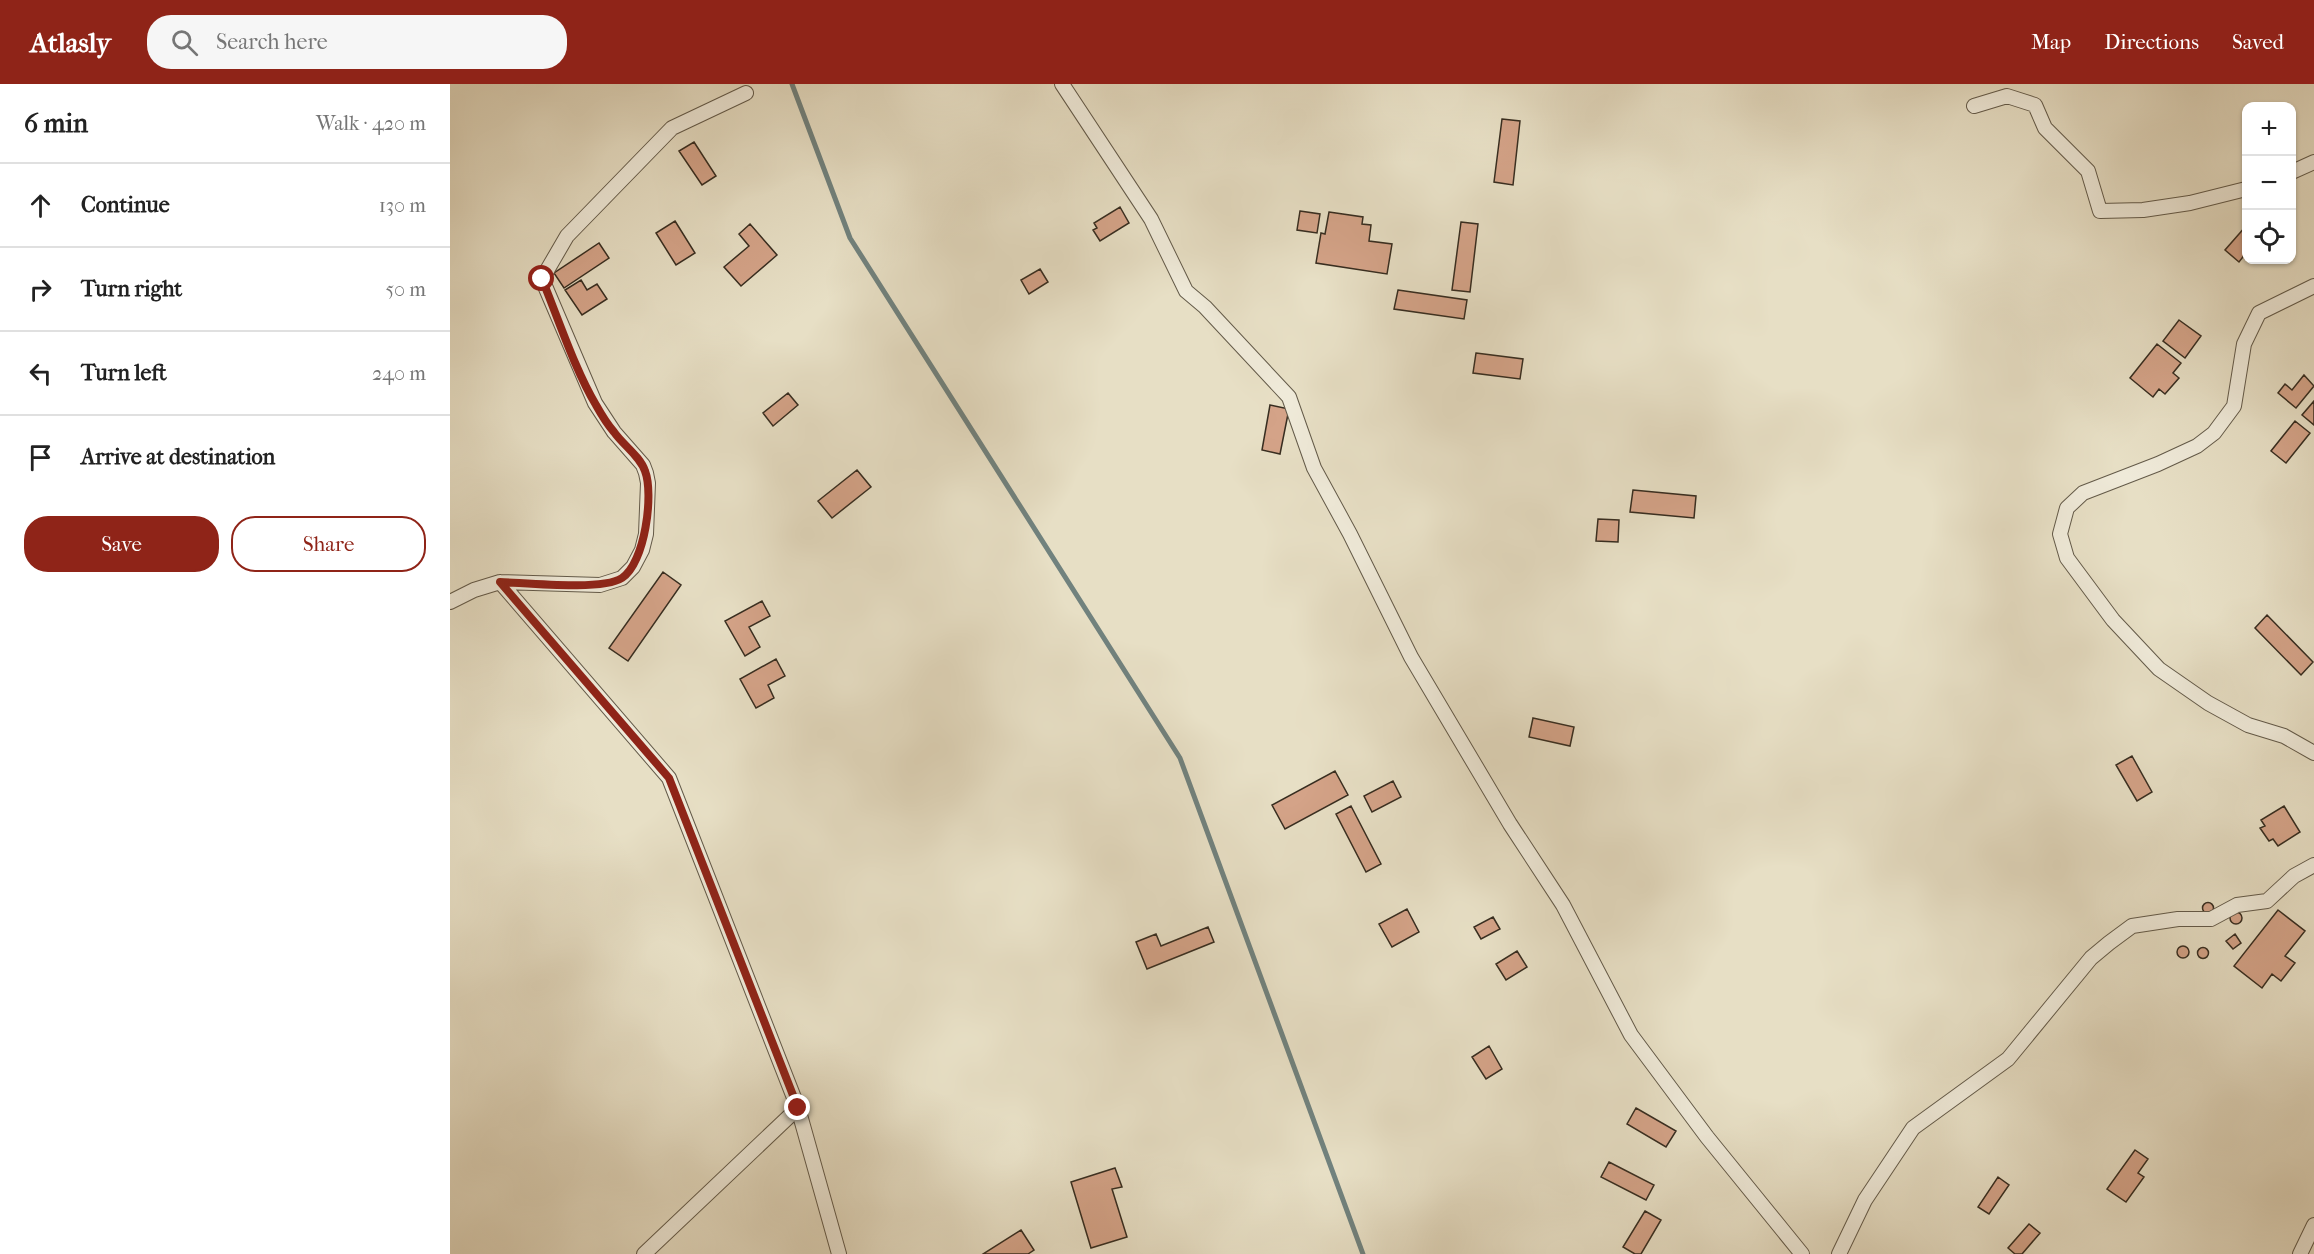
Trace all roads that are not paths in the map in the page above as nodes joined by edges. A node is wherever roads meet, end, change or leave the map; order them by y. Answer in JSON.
{"nodes":[{"id":1,"x":1062,"y":84,"type":"edge"},
{"id":2,"x":746,"y":93,"type":"dead end"},
{"id":3,"x":1974,"y":106,"type":"dead end"},
{"id":4,"x":2314,"y":162,"type":"edge"},
{"id":5,"x":2296,"y":170,"type":"edge"},
{"id":6,"x":2242,"y":190,"type":"edge"},
{"id":7,"x":2314,"y":286,"type":"edge"},
{"id":8,"x":500,"y":582,"type":"junction"},
{"id":9,"x":450,"y":602,"type":"edge"},
{"id":10,"x":2314,"y":753,"type":"edge"},
{"id":11,"x":2314,"y":865,"type":"edge"},
{"id":12,"x":798,"y":1108,"type":"junction"},
{"id":13,"x":2314,"y":1226,"type":"edge"},
{"id":14,"x":644,"y":1254,"type":"edge"},
{"id":15,"x":839,"y":1254,"type":"edge"},
{"id":16,"x":1802,"y":1254,"type":"edge"},
{"id":17,"x":1839,"y":1254,"type":"edge"},
{"id":18,"x":2300,"y":1254,"type":"edge"}],
"edges":[{"from":1,"to":16,"type":"street"},
{"from":2,"to":8,"type":"street"},
{"from":3,"to":6,"type":"street"},
{"from":4,"to":5,"type":"street"},
{"from":7,"to":10,"type":"street"},
{"from":8,"to":9,"type":"street"},
{"from":8,"to":12,"type":"street"},
{"from":11,"to":17,"type":"street"},
{"from":12,"to":14,"type":"street"},
{"from":12,"to":15,"type":"street"},
{"from":13,"to":18,"type":"street"}]}
